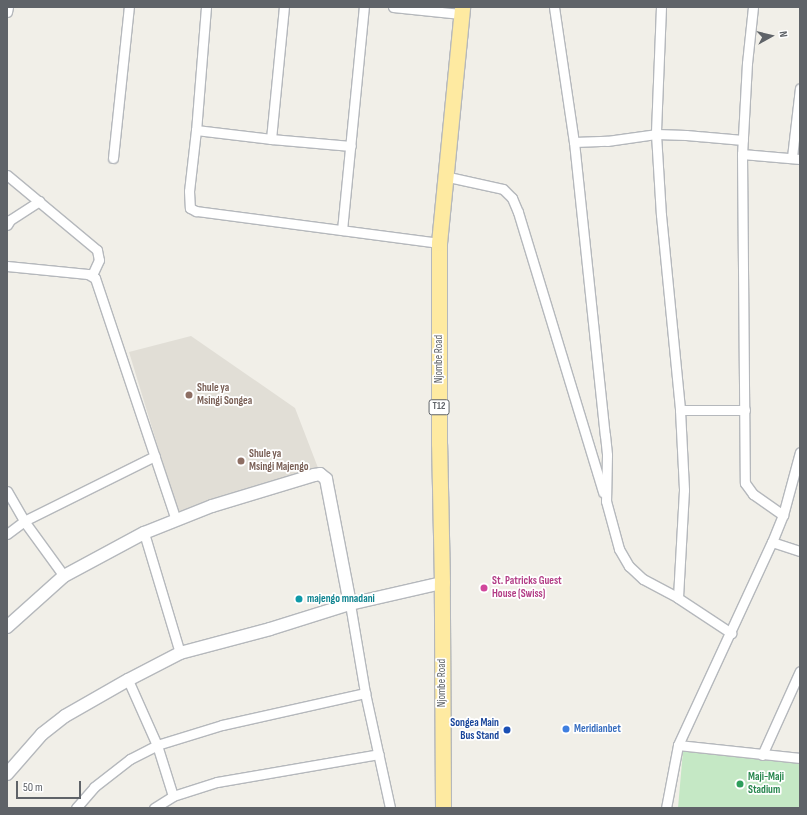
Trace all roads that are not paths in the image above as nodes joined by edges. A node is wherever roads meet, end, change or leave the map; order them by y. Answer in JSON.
{"nodes":[{"id":1,"x":8,"y":7,"type":"edge"},
{"id":2,"x":129,"y":7,"type":"edge"},
{"id":3,"x":206,"y":7,"type":"edge"},
{"id":4,"x":284,"y":7,"type":"edge"},
{"id":5,"x":364,"y":7,"type":"edge"},
{"id":6,"x":393,"y":7,"type":"edge"},
{"id":7,"x":554,"y":7,"type":"edge"},
{"id":8,"x":661,"y":7,"type":"edge"},
{"id":9,"x":754,"y":7,"type":"edge"},
{"id":10,"x":461,"y":10,"type":"edge"},
{"id":11,"x":7,"y":12,"type":"edge"},
{"id":12,"x":800,"y":88,"type":"edge"},
{"id":13,"x":196,"y":130,"type":"junction"},
{"id":14,"x":656,"y":134,"type":"junction"},
{"id":15,"x":271,"y":139,"type":"junction"},
{"id":16,"x":743,"y":140,"type":"junction"},
{"id":17,"x":574,"y":142,"type":"junction"},
{"id":18,"x":351,"y":146,"type":"junction"},
{"id":19,"x":742,"y":154,"type":"junction"},
{"id":20,"x":113,"y":158,"type":"dead end"},
{"id":21,"x":796,"y":158,"type":"edge"},
{"id":22,"x":7,"y":175,"type":"edge"},
{"id":23,"x":444,"y":176,"type":"junction"},
{"id":24,"x":39,"y":201,"type":"junction"},
{"id":25,"x":7,"y":225,"type":"edge"},
{"id":26,"x":342,"y":230,"type":"junction"},
{"id":27,"x":439,"y":243,"type":"junction"},
{"id":28,"x":7,"y":266,"type":"edge"},
{"id":29,"x":92,"y":275,"type":"junction"},
{"id":30,"x":680,"y":410,"type":"junction"},
{"id":31,"x":745,"y":410,"type":"junction"},
{"id":32,"x":800,"y":452,"type":"edge"},
{"id":33,"x":155,"y":456,"type":"junction"},
{"id":34,"x":7,"y":491,"type":"edge"},
{"id":35,"x":606,"y":501,"type":"junction"},
{"id":36,"x":783,"y":515,"type":"junction"},
{"id":37,"x":176,"y":520,"type":"junction"},
{"id":38,"x":24,"y":521,"type":"junction"},
{"id":39,"x":144,"y":533,"type":"junction"},
{"id":40,"x":7,"y":534,"type":"edge"},
{"id":41,"x":772,"y":542,"type":"junction"},
{"id":42,"x":800,"y":551,"type":"edge"},
{"id":43,"x":64,"y":576,"type":"junction"},
{"id":44,"x":442,"y":583,"type":"junction"},
{"id":45,"x":678,"y":598,"type":"junction"},
{"id":46,"x":350,"y":604,"type":"junction"},
{"id":47,"x":7,"y":627,"type":"edge"},
{"id":48,"x":731,"y":633,"type":"junction"},
{"id":49,"x":180,"y":653,"type":"junction"},
{"id":50,"x":800,"y":671,"type":"edge"},
{"id":51,"x":128,"y":680,"type":"junction"},
{"id":52,"x":365,"y":693,"type":"junction"},
{"id":53,"x":157,"y":745,"type":"junction"},
{"id":54,"x":678,"y":745,"type":"junction"},
{"id":55,"x":379,"y":754,"type":"junction"},
{"id":56,"x":762,"y":755,"type":"junction"},
{"id":57,"x":800,"y":758,"type":"edge"},
{"id":58,"x":7,"y":774,"type":"edge"},
{"id":59,"x":173,"y":796,"type":"junction"},
{"id":60,"x":439,"y":807,"type":"edge"},
{"id":61,"x":76,"y":808,"type":"edge"},
{"id":62,"x":154,"y":808,"type":"edge"},
{"id":63,"x":390,"y":808,"type":"edge"},
{"id":64,"x":666,"y":808,"type":"edge"}],
"edges":[{"from":1,"to":11,"type":"street"},
{"from":2,"to":20,"type":"street"},
{"from":3,"to":13,"type":"street"},
{"from":4,"to":15,"type":"street"},
{"from":5,"to":18,"type":"street"},
{"from":6,"to":10,"type":"street"},
{"from":7,"to":17,"type":"street"},
{"from":8,"to":14,"type":"street"},
{"from":9,"to":16,"type":"street"},
{"from":10,"to":23,"type":"highway","name":"Njombe Road","number":"T12"},
{"from":12,"to":21,"type":"street"},
{"from":13,"to":15,"type":"street"},
{"from":13,"to":26,"type":"street"},
{"from":14,"to":16,"type":"street"},
{"from":14,"to":17,"type":"street"},
{"from":14,"to":30,"type":"street"},
{"from":15,"to":18,"type":"street"},
{"from":16,"to":19,"type":"street"},
{"from":17,"to":35,"type":"street"},
{"from":18,"to":26,"type":"street"},
{"from":19,"to":21,"type":"street"},
{"from":19,"to":31,"type":"street"},
{"from":22,"to":24,"type":"street"},
{"from":23,"to":27,"type":"highway","name":"Njombe Road","number":"T12"},
{"from":23,"to":35,"type":"street"},
{"from":24,"to":25,"type":"street"},
{"from":24,"to":29,"type":"street"},
{"from":26,"to":27,"type":"street"},
{"from":27,"to":44,"type":"highway","name":"Njombe Road","number":"T12"},
{"from":28,"to":29,"type":"street"},
{"from":29,"to":33,"type":"street"},
{"from":30,"to":31,"type":"street"},
{"from":30,"to":45,"type":"street"},
{"from":31,"to":36,"type":"street"},
{"from":32,"to":36,"type":"street"},
{"from":33,"to":37,"type":"street"},
{"from":33,"to":38,"type":"street"},
{"from":34,"to":38,"type":"street"},
{"from":35,"to":45,"type":"street"},
{"from":36,"to":41,"type":"street"},
{"from":37,"to":39,"type":"street"},
{"from":37,"to":46,"type":"street"},
{"from":38,"to":40,"type":"street"},
{"from":38,"to":43,"type":"street"},
{"from":39,"to":43,"type":"street"},
{"from":39,"to":49,"type":"street"},
{"from":41,"to":42,"type":"street"},
{"from":41,"to":48,"type":"street"},
{"from":43,"to":47,"type":"street"},
{"from":44,"to":46,"type":"street"},
{"from":44,"to":60,"type":"highway","name":"Njombe Road","number":"T12"},
{"from":45,"to":48,"type":"street"},
{"from":46,"to":49,"type":"street"},
{"from":46,"to":52,"type":"street"},
{"from":48,"to":54,"type":"street"},
{"from":49,"to":51,"type":"street"},
{"from":50,"to":56,"type":"street"},
{"from":51,"to":53,"type":"street"},
{"from":51,"to":58,"type":"street"},
{"from":52,"to":53,"type":"street"},
{"from":52,"to":55,"type":"street"},
{"from":53,"to":59,"type":"street"},
{"from":53,"to":61,"type":"street"},
{"from":54,"to":56,"type":"street"},
{"from":54,"to":64,"type":"street"},
{"from":55,"to":59,"type":"street"},
{"from":55,"to":63,"type":"street"},
{"from":56,"to":57,"type":"street"},
{"from":59,"to":62,"type":"street"}]}
